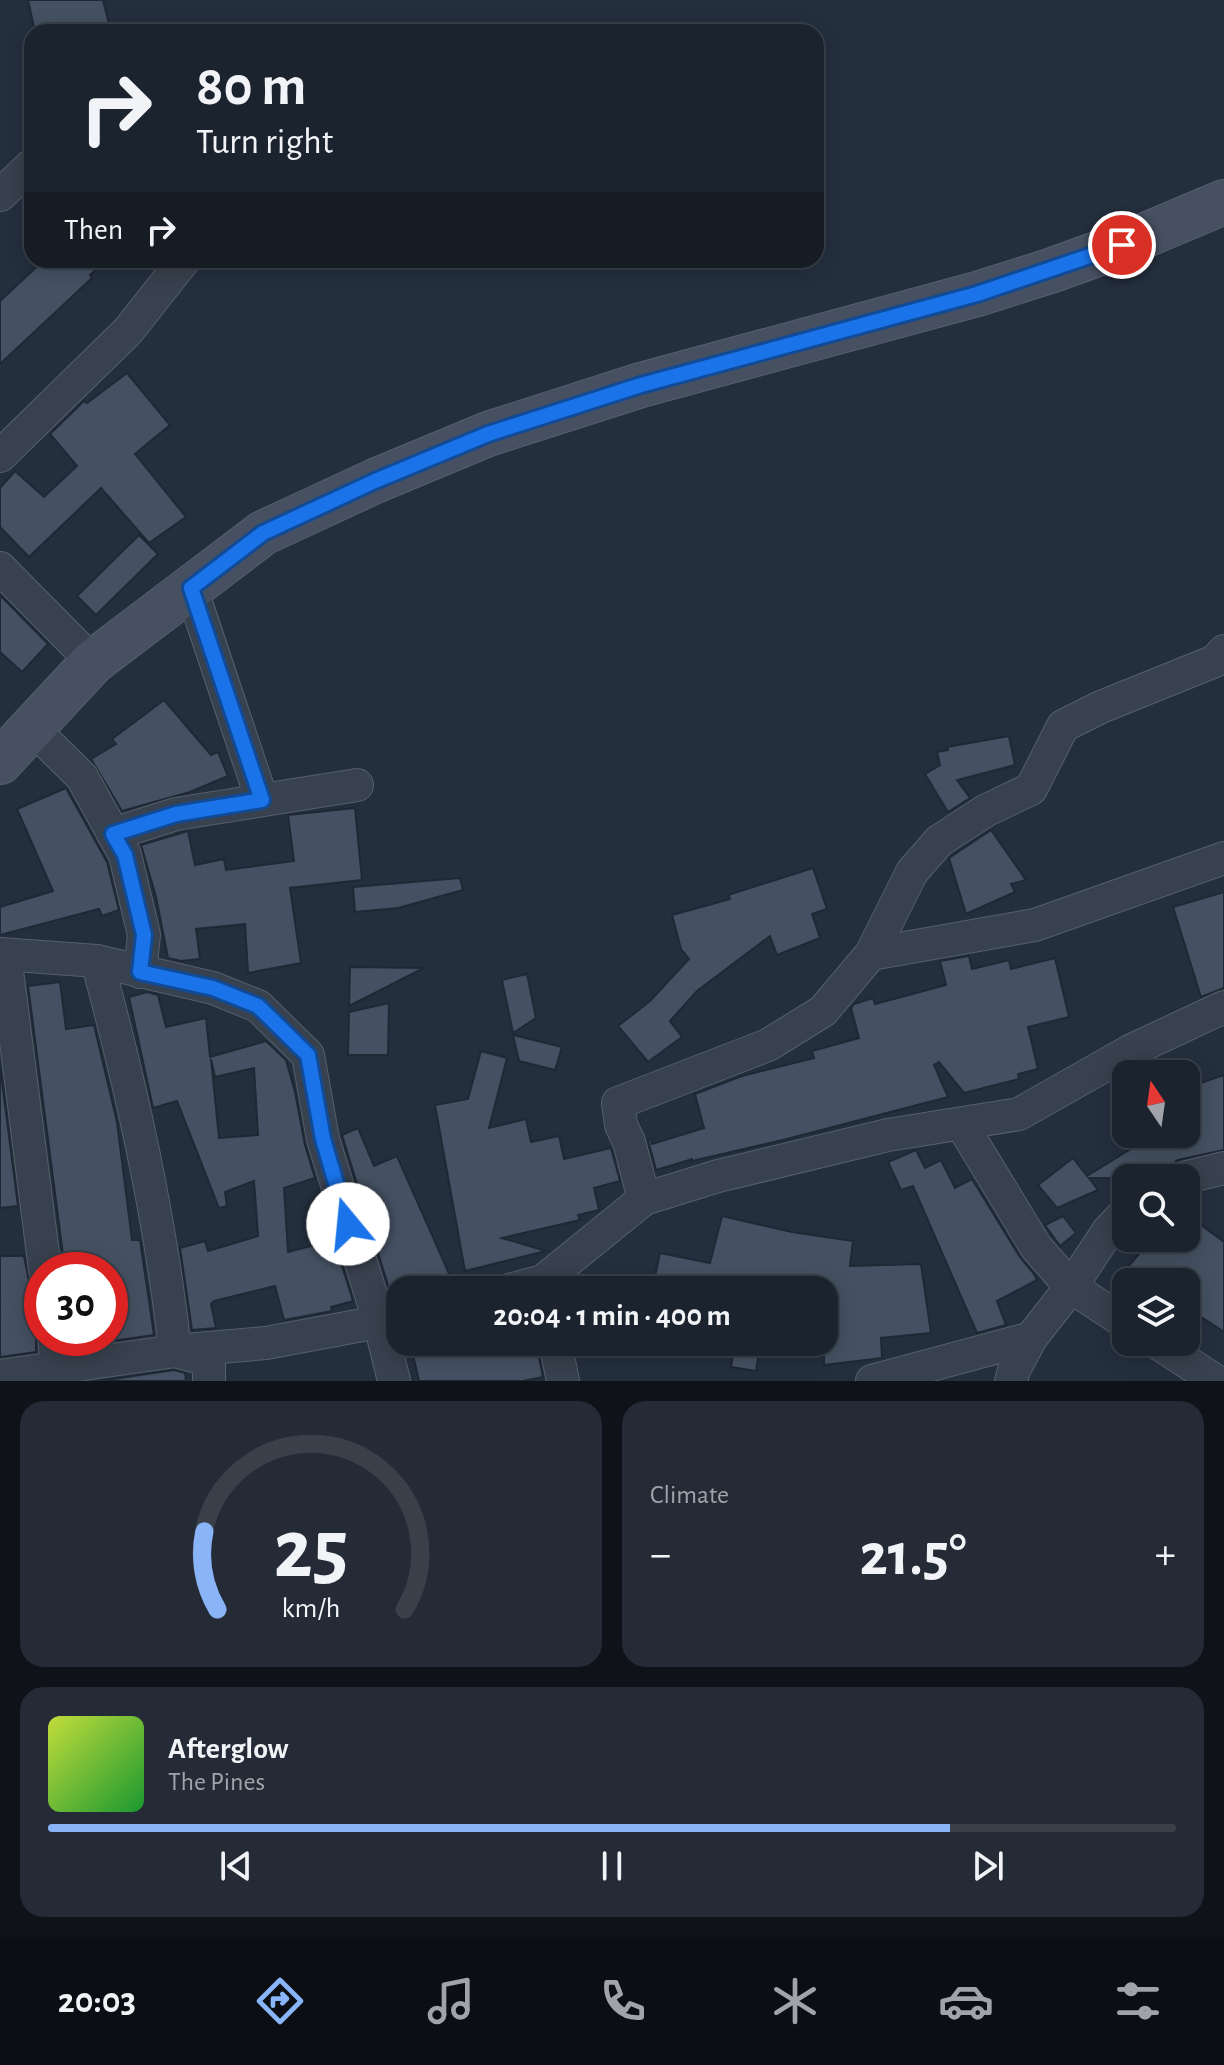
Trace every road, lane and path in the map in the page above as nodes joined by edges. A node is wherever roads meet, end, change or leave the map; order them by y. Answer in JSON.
{"nodes":[{"id":1,"x":24,"y":172,"type":"edge"},
{"id":2,"x":0,"y":195,"type":"edge"},
{"id":3,"x":1224,"y":202,"type":"edge"},
{"id":4,"x":178,"y":268,"type":"edge"},
{"id":5,"x":0,"y":456,"type":"edge"},
{"id":6,"x":0,"y":568,"type":"edge"},
{"id":7,"x":191,"y":588,"type":"junction"},
{"id":8,"x":1224,"y":651,"type":"edge"},
{"id":9,"x":93,"y":662,"type":"junction"},
{"id":10,"x":32,"y":728,"type":"junction"},
{"id":11,"x":0,"y":762,"type":"edge"},
{"id":12,"x":357,"y":785,"type":"dead end"},
{"id":13,"x":262,"y":800,"type":"junction"},
{"id":14,"x":113,"y":834,"type":"junction"},
{"id":15,"x":1224,"y":858,"type":"edge"},
{"id":16,"x":2,"y":954,"type":"edge"},
{"id":17,"x":871,"y":954,"type":"junction"},
{"id":18,"x":97,"y":961,"type":"junction"},
{"id":19,"x":140,"y":972,"type":"junction"},
{"id":20,"x":1224,"y":1007,"type":"edge"},
{"id":21,"x":962,"y":1125,"type":"junction"},
{"id":22,"x":1224,"y":1168,"type":"edge"},
{"id":23,"x":1200,"y":1174,"type":"edge"},
{"id":24,"x":644,"y":1199,"type":"junction"},
{"id":25,"x":1112,"y":1227,"type":"edge"},
{"id":26,"x":43,"y":1252,"type":"edge"},
{"id":27,"x":555,"y":1276,"type":"edge"},
{"id":28,"x":1071,"y":1287,"type":"junction"},
{"id":29,"x":386,"y":1310,"type":"edge"},
{"id":30,"x":1112,"y":1314,"type":"edge"},
{"id":31,"x":386,"y":1322,"type":"edge"},
{"id":32,"x":1031,"y":1338,"type":"junction"},
{"id":33,"x":175,"y":1351,"type":"junction"},
{"id":34,"x":128,"y":1352,"type":"edge"},
{"id":35,"x":48,"y":1356,"type":"edge"},
{"id":36,"x":392,"y":1356,"type":"edge"},
{"id":37,"x":558,"y":1356,"type":"edge"},
{"id":38,"x":1178,"y":1356,"type":"edge"},
{"id":39,"x":0,"y":1376,"type":"edge"},
{"id":40,"x":209,"y":1381,"type":"edge"},
{"id":41,"x":394,"y":1381,"type":"edge"},
{"id":42,"x":563,"y":1381,"type":"edge"},
{"id":43,"x":872,"y":1381,"type":"edge"},
{"id":44,"x":1011,"y":1381,"type":"edge"},
{"id":45,"x":1216,"y":1381,"type":"edge"}],
"edges":[{"from":1,"to":2,"type":"street"},
{"from":3,"to":7,"type":"street"},
{"from":4,"to":5,"type":"street"},
{"from":6,"to":9,"type":"street"},
{"from":7,"to":9,"type":"street"},
{"from":7,"to":13,"type":"street"},
{"from":8,"to":17,"type":"street"},
{"from":9,"to":10,"type":"street"},
{"from":10,"to":11,"type":"street"},
{"from":10,"to":14,"type":"street"},
{"from":12,"to":13,"type":"street"},
{"from":13,"to":14,"type":"street"},
{"from":14,"to":19,"type":"street"},
{"from":15,"to":17,"type":"street"},
{"from":16,"to":18,"type":"street"},
{"from":16,"to":26,"type":"street"},
{"from":17,"to":24,"type":"street"},
{"from":18,"to":19,"type":"street"},
{"from":18,"to":33,"type":"street"},
{"from":19,"to":29,"type":"street"},
{"from":20,"to":21,"type":"street"},
{"from":21,"to":24,"type":"street"},
{"from":21,"to":28,"type":"street"},
{"from":22,"to":23,"type":"street"},
{"from":24,"to":27,"type":"street"},
{"from":25,"to":28,"type":"street"},
{"from":28,"to":30,"type":"street"},
{"from":28,"to":32,"type":"street"},
{"from":31,"to":33,"type":"street"},
{"from":32,"to":43,"type":"street"},
{"from":32,"to":44,"type":"street"},
{"from":33,"to":34,"type":"street"},
{"from":33,"to":40,"type":"street"},
{"from":35,"to":39,"type":"street"},
{"from":36,"to":41,"type":"street"},
{"from":37,"to":42,"type":"street"},
{"from":38,"to":45,"type":"street"}]}
